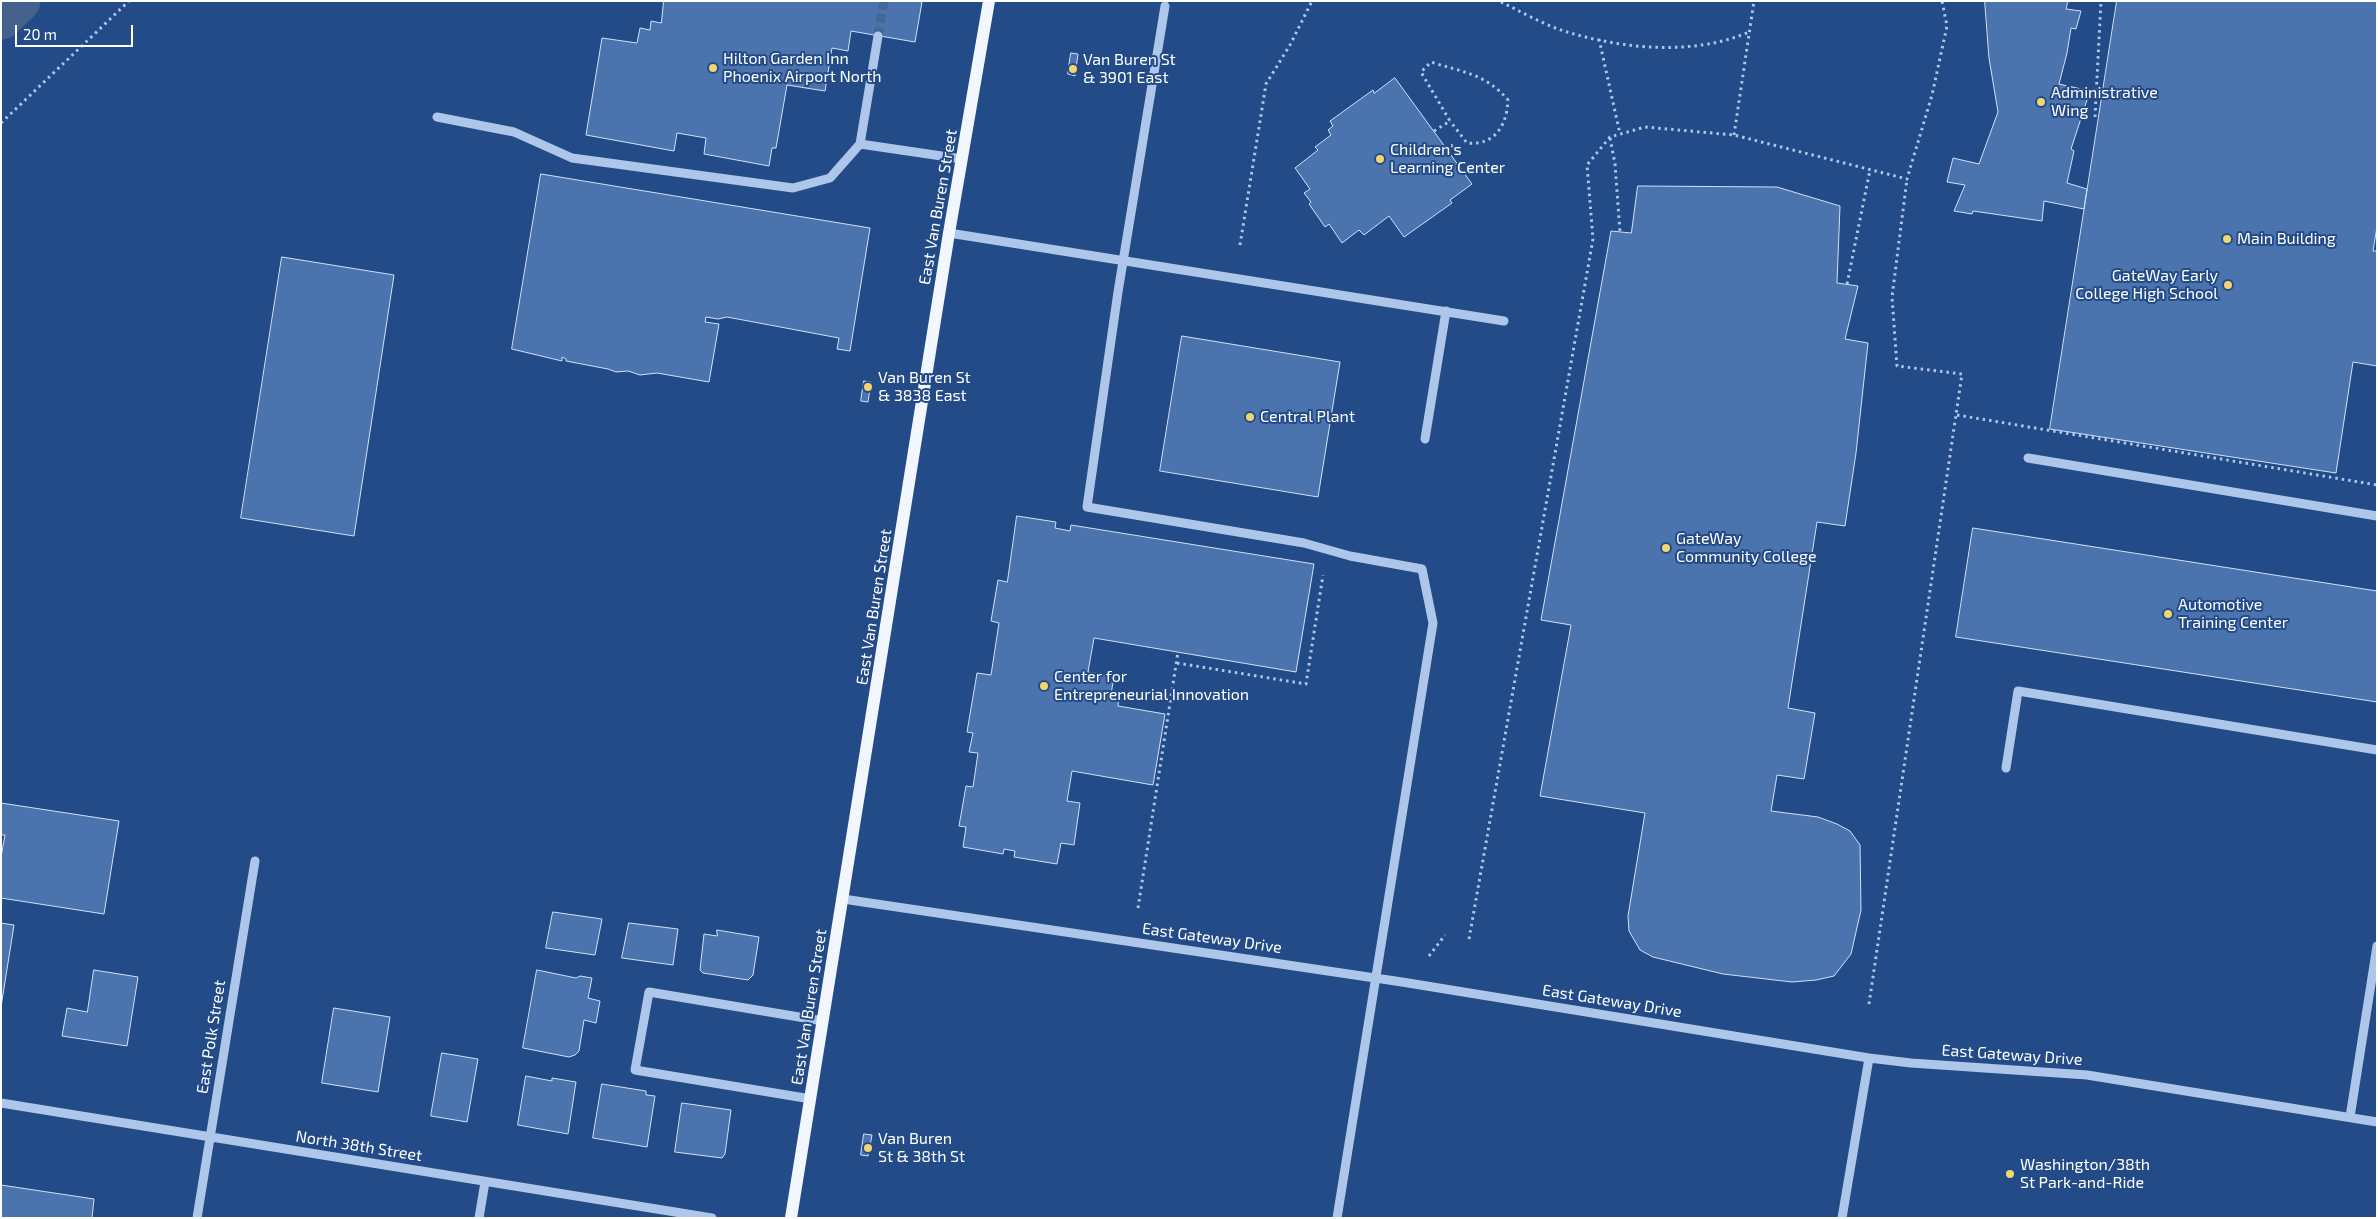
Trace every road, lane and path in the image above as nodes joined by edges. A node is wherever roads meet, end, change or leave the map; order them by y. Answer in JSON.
{"nodes":[{"id":1,"x":129,"y":1,"type":"edge"},
{"id":2,"x":989,"y":1,"type":"edge"},
{"id":3,"x":1312,"y":1,"type":"edge"},
{"id":4,"x":1754,"y":1,"type":"edge"},
{"id":5,"x":1942,"y":1,"type":"edge"},
{"id":6,"x":2101,"y":1,"type":"edge"},
{"id":7,"x":1500,"y":2,"type":"edge"},
{"id":8,"x":1165,"y":6,"type":"dead end"},
{"id":9,"x":1749,"y":32,"type":"junction"},
{"id":10,"x":878,"y":36,"type":"tunnel mouth"},
{"id":11,"x":1599,"y":39,"type":"junction"},
{"id":12,"x":437,"y":117,"type":"dead end"},
{"id":13,"x":2095,"y":117,"type":"dead end"},
{"id":14,"x":1450,"y":121,"type":"junction"},
{"id":15,"x":1,"y":123,"type":"edge"},
{"id":16,"x":1434,"y":131,"type":"dead end"},
{"id":17,"x":1620,"y":134,"type":"junction"},
{"id":18,"x":1734,"y":135,"type":"junction"},
{"id":19,"x":1610,"y":137,"type":"junction"},
{"id":20,"x":860,"y":144,"type":"junction"},
{"id":21,"x":962,"y":159,"type":"junction"},
{"id":22,"x":1870,"y":170,"type":"junction"},
{"id":23,"x":1907,"y":179,"type":"junction"},
{"id":24,"x":1620,"y":232,"type":"dead end"},
{"id":25,"x":949,"y":233,"type":"junction"},
{"id":26,"x":1240,"y":245,"type":"dead end"},
{"id":27,"x":1123,"y":261,"type":"junction"},
{"id":28,"x":1847,"y":284,"type":"dead end"},
{"id":29,"x":1446,"y":311,"type":"junction"},
{"id":30,"x":1504,"y":320,"type":"dead end"},
{"id":31,"x":1956,"y":416,"type":"junction"},
{"id":32,"x":1425,"y":439,"type":"dead end"},
{"id":33,"x":2028,"y":458,"type":"dead end"},
{"id":34,"x":2377,"y":485,"type":"edge"},
{"id":35,"x":2377,"y":516,"type":"edge"},
{"id":36,"x":1327,"y":549,"type":"junction"},
{"id":37,"x":1178,"y":652,"type":"dead end"},
{"id":38,"x":1177,"y":663,"type":"junction"},
{"id":39,"x":2377,"y":750,"type":"edge"},
{"id":40,"x":2006,"y":768,"type":"dead end"},
{"id":41,"x":255,"y":861,"type":"dead end"},
{"id":42,"x":843,"y":899,"type":"junction"},
{"id":43,"x":1138,"y":908,"type":"dead end"},
{"id":44,"x":1445,"y":935,"type":"dead end"},
{"id":45,"x":1469,"y":939,"type":"dead end"},
{"id":46,"x":2377,"y":946,"type":"edge"},
{"id":47,"x":1429,"y":956,"type":"dead end"},
{"id":48,"x":1375,"y":978,"type":"junction"},
{"id":49,"x":1869,"y":1004,"type":"dead end"},
{"id":50,"x":823,"y":1021,"type":"junction"},
{"id":51,"x":1869,"y":1058,"type":"junction"},
{"id":52,"x":811,"y":1099,"type":"junction"},
{"id":53,"x":1,"y":1103,"type":"edge"},
{"id":54,"x":2350,"y":1117,"type":"junction"},
{"id":55,"x":2377,"y":1122,"type":"edge"},
{"id":56,"x":210,"y":1137,"type":"junction"},
{"id":57,"x":485,"y":1182,"type":"junction"},
{"id":58,"x":197,"y":1218,"type":"edge"},
{"id":59,"x":479,"y":1218,"type":"edge"},
{"id":60,"x":712,"y":1218,"type":"edge"},
{"id":61,"x":791,"y":1218,"type":"edge"},
{"id":62,"x":1337,"y":1218,"type":"edge"},
{"id":63,"x":1842,"y":1218,"type":"edge"}],
"edges":[{"from":1,"to":15,"type":"path"},
{"from":2,"to":21,"type":"main road","name":"East Van Buren Street"},
{"from":3,"to":26,"type":"path"},
{"from":4,"to":9,"type":"path"},
{"from":5,"to":23,"type":"path"},
{"from":6,"to":13,"type":"path"},
{"from":7,"to":11,"type":"path"},
{"from":8,"to":27,"type":"street"},
{"from":9,"to":11,"type":"path"},
{"from":9,"to":18,"type":"path"},
{"from":10,"to":20,"type":"street"},
{"from":11,"to":17,"type":"path"},
{"from":12,"to":20,"type":"street"},
{"from":14,"to":14,"type":"path"},
{"from":14,"to":16,"type":"path"},
{"from":17,"to":18,"type":"path"},
{"from":17,"to":19,"type":"path"},
{"from":18,"to":22,"type":"path"},
{"from":19,"to":24,"type":"path"},
{"from":19,"to":45,"type":"path"},
{"from":20,"to":21,"type":"street"},
{"from":21,"to":25,"type":"main road","name":"East Van Buren Street"},
{"from":22,"to":23,"type":"path"},
{"from":22,"to":28,"type":"path"},
{"from":23,"to":31,"type":"path"},
{"from":25,"to":27,"type":"street"},
{"from":25,"to":42,"type":"main road","name":"East Van Buren Street"},
{"from":27,"to":29,"type":"street"},
{"from":27,"to":36,"type":"street"},
{"from":29,"to":30,"type":"street"},
{"from":29,"to":32,"type":"street"},
{"from":31,"to":34,"type":"path"},
{"from":31,"to":49,"type":"path"},
{"from":33,"to":35,"type":"street"},
{"from":36,"to":38,"type":"path"},
{"from":36,"to":48,"type":"street"},
{"from":37,"to":38,"type":"path"},
{"from":38,"to":43,"type":"path"},
{"from":39,"to":40,"type":"street"},
{"from":41,"to":56,"type":"street","name":"East Polk Street"},
{"from":42,"to":48,"type":"street","name":"East Gateway Drive"},
{"from":42,"to":50,"type":"main road","name":"East Van Buren Street"},
{"from":44,"to":47,"type":"path"},
{"from":46,"to":54,"type":"street"},
{"from":48,"to":51,"type":"street","name":"East Gateway Drive"},
{"from":48,"to":62,"type":"street"},
{"from":50,"to":52,"type":"main road","name":"East Van Buren Street"},
{"from":50,"to":52,"type":"street"},
{"from":51,"to":54,"type":"street","name":"East Gateway Drive"},
{"from":51,"to":63,"type":"street"},
{"from":52,"to":61,"type":"main road","name":"East Van Buren Street"},
{"from":53,"to":56,"type":"street","name":"North 38th Street"},
{"from":54,"to":55,"type":"street","name":"East Gateway Drive"},
{"from":56,"to":57,"type":"street","name":"North 38th Street"},
{"from":56,"to":58,"type":"street","name":"East Polk Street"},
{"from":57,"to":59,"type":"street"},
{"from":57,"to":60,"type":"street","name":"North 38th Street"}]}
